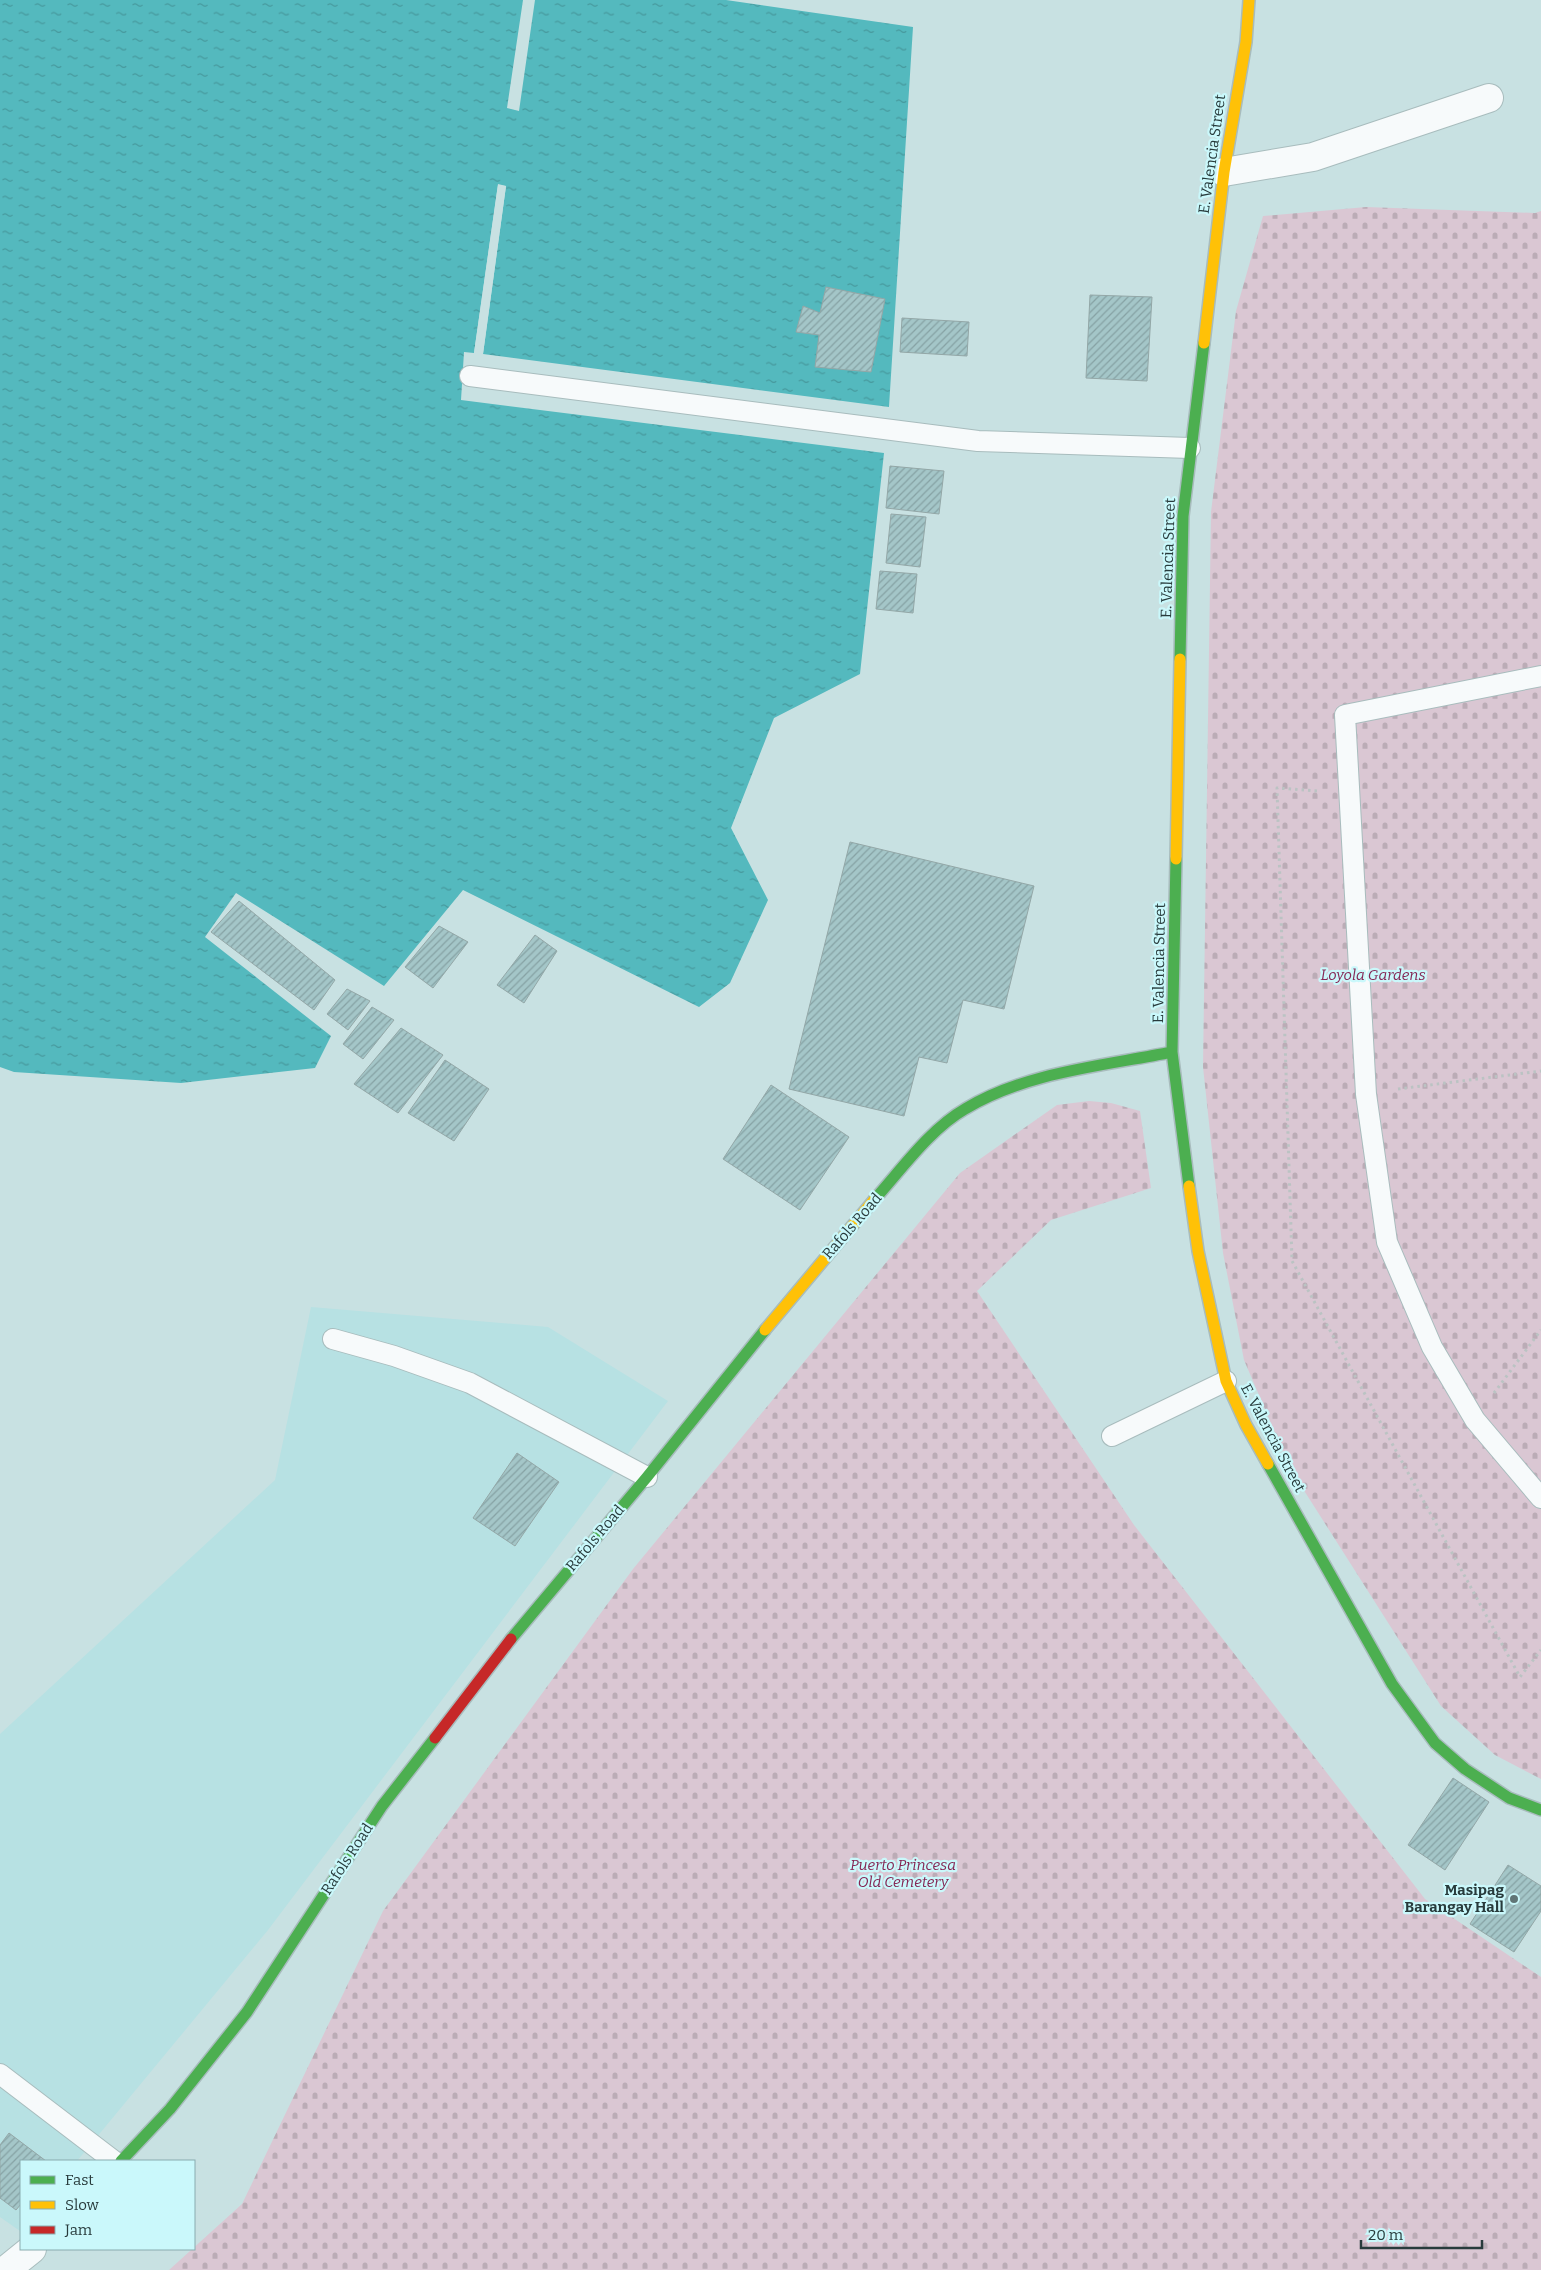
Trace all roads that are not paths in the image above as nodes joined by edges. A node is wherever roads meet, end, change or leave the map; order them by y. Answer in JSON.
{"nodes":[{"id":1,"x":1249,"y":0,"type":"edge"},
{"id":2,"x":1490,"y":98,"type":"dead end"},
{"id":3,"x":1224,"y":172,"type":"junction"},
{"id":4,"x":470,"y":376,"type":"dead end"},
{"id":5,"x":1190,"y":448,"type":"junction"},
{"id":6,"x":1541,"y":676,"type":"edge"},
{"id":7,"x":1172,"y":1052,"type":"junction"},
{"id":8,"x":333,"y":1339,"type":"dead end"},
{"id":9,"x":1226,"y":1381,"type":"junction"},
{"id":10,"x":1112,"y":1436,"type":"dead end"},
{"id":11,"x":647,"y":1477,"type":"junction"},
{"id":12,"x":1541,"y":1498,"type":"edge"},
{"id":13,"x":1541,"y":1810,"type":"edge"},
{"id":14,"x":0,"y":2074,"type":"edge"},
{"id":15,"x":113,"y":2160,"type":"edge"},
{"id":16,"x":121,"y":2160,"type":"edge"},
{"id":17,"x":31,"y":2250,"type":"edge"},
{"id":18,"x":6,"y":2270,"type":"edge"}],
"edges":[{"from":1,"to":3,"type":"street","name":"E. Valencia Street"},
{"from":2,"to":3,"type":"street"},
{"from":3,"to":5,"type":"street","name":"E. Valencia Street"},
{"from":4,"to":5,"type":"lane"},
{"from":5,"to":7,"type":"street","name":"E. Valencia Street"},
{"from":6,"to":12,"type":"lane"},
{"from":7,"to":9,"type":"street","name":"E. Valencia Street"},
{"from":7,"to":11,"type":"street","name":"Rafols Road"},
{"from":8,"to":11,"type":"lane"},
{"from":9,"to":10,"type":"lane"},
{"from":9,"to":13,"type":"street","name":"E. Valencia Street"},
{"from":11,"to":16,"type":"street","name":"Rafols Road"},
{"from":14,"to":15,"type":"lane"},
{"from":17,"to":18,"type":"street"}]}
